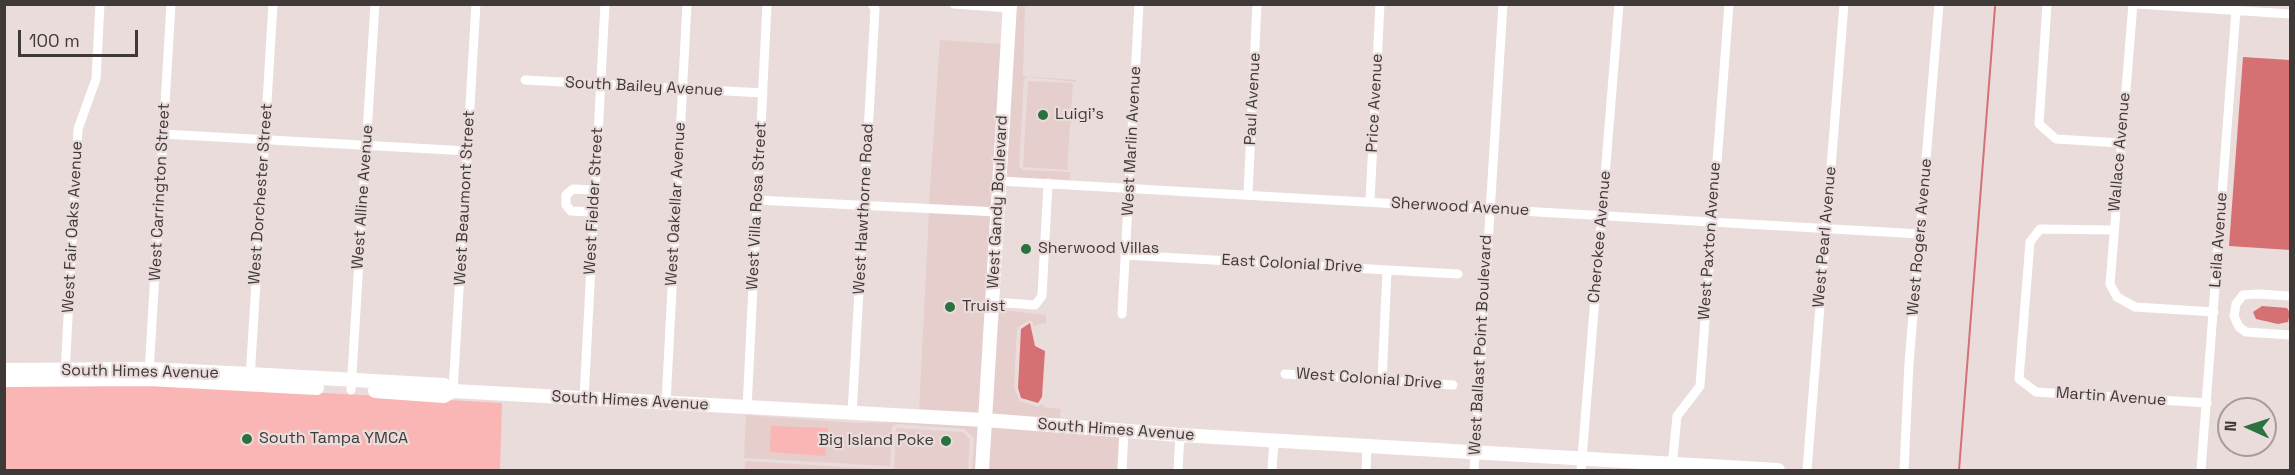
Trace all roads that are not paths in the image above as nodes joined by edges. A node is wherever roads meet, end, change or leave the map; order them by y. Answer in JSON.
{"nodes":[{"id":1,"x":100,"y":4,"type":"edge"},
{"id":2,"x":171,"y":4,"type":"edge"},
{"id":3,"x":273,"y":4,"type":"edge"},
{"id":4,"x":375,"y":4,"type":"edge"},
{"id":5,"x":476,"y":4,"type":"edge"},
{"id":6,"x":605,"y":4,"type":"edge"},
{"id":7,"x":687,"y":4,"type":"edge"},
{"id":8,"x":767,"y":4,"type":"edge"},
{"id":9,"x":872,"y":4,"type":"edge"},
{"id":10,"x":954,"y":4,"type":"edge"},
{"id":11,"x":1139,"y":4,"type":"edge"},
{"id":12,"x":1257,"y":4,"type":"edge"},
{"id":13,"x":1380,"y":4,"type":"edge"},
{"id":14,"x":1503,"y":4,"type":"edge"},
{"id":15,"x":1619,"y":4,"type":"edge"},
{"id":16,"x":1729,"y":4,"type":"edge"},
{"id":17,"x":1844,"y":4,"type":"edge"},
{"id":18,"x":1939,"y":4,"type":"edge"},
{"id":19,"x":2047,"y":4,"type":"edge"},
{"id":20,"x":2135,"y":4,"type":"edge"},
{"id":21,"x":1010,"y":6,"type":"edge"},
{"id":22,"x":2235,"y":10,"type":"junction"},
{"id":23,"x":2290,"y":14,"type":"edge"},
{"id":24,"x":525,"y":80,"type":"dead end"},
{"id":25,"x":601,"y":85,"type":"junction"},
{"id":26,"x":682,"y":89,"type":"junction"},
{"id":27,"x":762,"y":93,"type":"junction"},
{"id":28,"x":163,"y":134,"type":"junction"},
{"id":29,"x":265,"y":140,"type":"junction"},
{"id":30,"x":2121,"y":143,"type":"junction"},
{"id":31,"x":366,"y":145,"type":"junction"},
{"id":32,"x":468,"y":151,"type":"junction"},
{"id":33,"x":1000,"y":181,"type":"junction"},
{"id":34,"x":1048,"y":183,"type":"junction"},
{"id":35,"x":1129,"y":187,"type":"junction"},
{"id":36,"x":594,"y":190,"type":"junction"},
{"id":37,"x":1248,"y":194,"type":"junction"},
{"id":38,"x":756,"y":200,"type":"junction"},
{"id":39,"x":1370,"y":201,"type":"junction"},
{"id":40,"x":864,"y":204,"type":"junction"},
{"id":41,"x":1489,"y":208,"type":"junction"},
{"id":42,"x":593,"y":212,"type":"junction"},
{"id":43,"x":998,"y":212,"type":"junction"},
{"id":44,"x":1601,"y":215,"type":"junction"},
{"id":45,"x":1711,"y":222,"type":"junction"},
{"id":46,"x":1826,"y":228,"type":"junction"},
{"id":47,"x":2114,"y":231,"type":"junction"},
{"id":48,"x":1920,"y":234,"type":"junction"},
{"id":49,"x":1125,"y":255,"type":"junction"},
{"id":50,"x":1387,"y":270,"type":"junction"},
{"id":51,"x":1458,"y":274,"type":"dead end"},
{"id":52,"x":2290,"y":296,"type":"edge"},
{"id":53,"x":993,"y":303,"type":"junction"},
{"id":54,"x":2214,"y":311,"type":"junction"},
{"id":55,"x":2234,"y":312,"type":"junction"},
{"id":56,"x":1122,"y":314,"type":"dead end"},
{"id":57,"x":2290,"y":335,"type":"edge"},
{"id":58,"x":4,"y":370,"type":"edge"},
{"id":59,"x":149,"y":374,"type":"junction"},
{"id":60,"x":1285,"y":374,"type":"dead end"},
{"id":61,"x":65,"y":376,"type":"junction"},
{"id":62,"x":250,"y":379,"type":"junction"},
{"id":63,"x":4,"y":380,"type":"edge"},
{"id":64,"x":1382,"y":380,"type":"junction"},
{"id":65,"x":351,"y":385,"type":"junction"},
{"id":66,"x":1453,"y":385,"type":"dead end"},
{"id":67,"x":453,"y":391,"type":"junction"},
{"id":68,"x":584,"y":398,"type":"junction"},
{"id":69,"x":666,"y":403,"type":"junction"},
{"id":70,"x":2206,"y":403,"type":"junction"},
{"id":71,"x":747,"y":408,"type":"junction"},
{"id":72,"x":852,"y":414,"type":"junction"},
{"id":73,"x":985,"y":420,"type":"junction"},
{"id":74,"x":1124,"y":431,"type":"junction"},
{"id":75,"x":1180,"y":435,"type":"junction"},
{"id":76,"x":1274,"y":441,"type":"junction"},
{"id":77,"x":1367,"y":447,"type":"junction"},
{"id":78,"x":1475,"y":453,"type":"junction"},
{"id":79,"x":1581,"y":465,"type":"edge"},
{"id":80,"x":1672,"y":468,"type":"edge"},
{"id":81,"x":982,"y":471,"type":"edge"},
{"id":82,"x":1122,"y":471,"type":"edge"},
{"id":83,"x":1178,"y":471,"type":"edge"},
{"id":84,"x":1272,"y":471,"type":"edge"},
{"id":85,"x":1366,"y":471,"type":"edge"},
{"id":86,"x":1474,"y":471,"type":"edge"},
{"id":87,"x":1778,"y":471,"type":"edge"},
{"id":88,"x":1807,"y":471,"type":"edge"},
{"id":89,"x":1904,"y":471,"type":"edge"},
{"id":90,"x":2201,"y":471,"type":"edge"}],
"edges":[{"from":1,"to":61,"type":"street","name":"West Fair Oaks Avenue"},
{"from":2,"to":28,"type":"street","name":"West Carrington Street"},
{"from":3,"to":29,"type":"street","name":"West Dorchester Street"},
{"from":4,"to":31,"type":"street","name":"West Alline Avenue"},
{"from":5,"to":32,"type":"street","name":"West Beaumont Street"},
{"from":6,"to":25,"type":"street","name":"West Fielder Street"},
{"from":7,"to":26,"type":"street","name":"West Oakellar Avenue"},
{"from":8,"to":27,"type":"street","name":"West Villa Rosa Street"},
{"from":9,"to":40,"type":"street","name":"West Hawthorne Road"},
{"from":10,"to":21,"type":"street"},
{"from":11,"to":35,"type":"street","name":"West Marlin Avenue"},
{"from":12,"to":37,"type":"street","name":"Paul Avenue"},
{"from":13,"to":39,"type":"street","name":"Price Avenue"},
{"from":14,"to":41,"type":"street","name":"West Ballast Point Boulevard"},
{"from":15,"to":44,"type":"street","name":"Cherokee Avenue"},
{"from":16,"to":45,"type":"street","name":"West Paxton Avenue"},
{"from":17,"to":46,"type":"street","name":"West Pearl Avenue"},
{"from":18,"to":48,"type":"street","name":"West Rogers Avenue"},
{"from":19,"to":30,"type":"street"},
{"from":20,"to":22,"type":"street"},
{"from":20,"to":30,"type":"street","name":"Wallace Avenue"},
{"from":21,"to":33,"type":"street","name":"West Gandy Boulevard"},
{"from":22,"to":23,"type":"street"},
{"from":22,"to":54,"type":"street","name":"Leila Avenue"},
{"from":24,"to":25,"type":"street","name":"South Bailey Avenue"},
{"from":25,"to":26,"type":"street","name":"South Bailey Avenue"},
{"from":25,"to":36,"type":"street","name":"West Fielder Street"},
{"from":26,"to":27,"type":"street","name":"South Bailey Avenue"},
{"from":26,"to":69,"type":"street","name":"West Oakellar Avenue"},
{"from":27,"to":38,"type":"street","name":"West Villa Rosa Street"},
{"from":28,"to":29,"type":"street"},
{"from":28,"to":59,"type":"street","name":"West Carrington Street"},
{"from":29,"to":31,"type":"street"},
{"from":29,"to":62,"type":"street","name":"West Dorchester Street"},
{"from":30,"to":47,"type":"street","name":"Wallace Avenue"},
{"from":31,"to":32,"type":"street"},
{"from":31,"to":65,"type":"street","name":"West Alline Avenue"},
{"from":32,"to":67,"type":"street","name":"West Beaumont Street"},
{"from":33,"to":34,"type":"street","name":"Sherwood Avenue"},
{"from":33,"to":43,"type":"street","name":"West Gandy Boulevard"},
{"from":34,"to":35,"type":"street","name":"Sherwood Avenue"},
{"from":34,"to":53,"type":"street"},
{"from":35,"to":37,"type":"street","name":"Sherwood Avenue"},
{"from":35,"to":49,"type":"street","name":"West Marlin Avenue"},
{"from":36,"to":42,"type":"street","name":"West Fielder Street"},
{"from":36,"to":42,"type":"street"},
{"from":37,"to":39,"type":"street","name":"Sherwood Avenue"},
{"from":38,"to":40,"type":"street"},
{"from":38,"to":71,"type":"street","name":"West Villa Rosa Street"},
{"from":39,"to":41,"type":"street","name":"Sherwood Avenue"},
{"from":40,"to":43,"type":"street"},
{"from":40,"to":72,"type":"street","name":"West Hawthorne Road"},
{"from":41,"to":44,"type":"street","name":"Sherwood Avenue"},
{"from":41,"to":78,"type":"street","name":"West Ballast Point Boulevard"},
{"from":42,"to":68,"type":"street","name":"West Fielder Street"},
{"from":43,"to":53,"type":"street","name":"West Gandy Boulevard"},
{"from":44,"to":45,"type":"street","name":"Sherwood Avenue"},
{"from":44,"to":79,"type":"street","name":"Cherokee Avenue"},
{"from":45,"to":46,"type":"street","name":"Sherwood Avenue"},
{"from":45,"to":80,"type":"street","name":"West Paxton Avenue"},
{"from":46,"to":48,"type":"street","name":"Sherwood Avenue"},
{"from":46,"to":88,"type":"street","name":"West Pearl Avenue"},
{"from":47,"to":54,"type":"street","name":"Wallace Avenue"},
{"from":47,"to":70,"type":"street","name":"Martin Avenue"},
{"from":48,"to":89,"type":"street","name":"West Rogers Avenue"},
{"from":49,"to":50,"type":"street","name":"East Colonial Drive"},
{"from":49,"to":56,"type":"street","name":"West Marlin Avenue"},
{"from":50,"to":51,"type":"street","name":"East Colonial Drive"},
{"from":50,"to":64,"type":"street"},
{"from":52,"to":55,"type":"street"},
{"from":53,"to":73,"type":"street","name":"West Gandy Boulevard"},
{"from":54,"to":55,"type":"street"},
{"from":54,"to":70,"type":"street","name":"Leila Avenue"},
{"from":55,"to":57,"type":"street"},
{"from":58,"to":61,"type":"street","name":"South Himes Avenue"},
{"from":59,"to":61,"type":"street","name":"South Himes Avenue"},
{"from":59,"to":62,"type":"street","name":"South Himes Avenue"},
{"from":60,"to":64,"type":"street","name":"West Colonial Drive"},
{"from":61,"to":63,"type":"street","name":"South Himes Avenue"},
{"from":62,"to":65,"type":"street","name":"South Himes Avenue"},
{"from":64,"to":66,"type":"street","name":"West Colonial Drive"},
{"from":65,"to":67,"type":"street","name":"South Himes Avenue"},
{"from":67,"to":68,"type":"street","name":"South Himes Avenue"},
{"from":68,"to":69,"type":"street","name":"South Himes Avenue"},
{"from":69,"to":71,"type":"street","name":"South Himes Avenue"},
{"from":70,"to":90,"type":"street","name":"Leila Avenue"},
{"from":71,"to":72,"type":"street","name":"South Himes Avenue"},
{"from":72,"to":73,"type":"street","name":"South Himes Avenue"},
{"from":73,"to":74,"type":"street","name":"South Himes Avenue"},
{"from":73,"to":81,"type":"street","name":"West Gandy Boulevard"},
{"from":74,"to":75,"type":"street","name":"South Himes Avenue"},
{"from":74,"to":82,"type":"street"},
{"from":75,"to":76,"type":"street","name":"South Himes Avenue"},
{"from":75,"to":83,"type":"street"},
{"from":76,"to":77,"type":"street","name":"South Himes Avenue"},
{"from":76,"to":84,"type":"street"},
{"from":77,"to":78,"type":"street","name":"South Himes Avenue"},
{"from":77,"to":85,"type":"street"},
{"from":78,"to":79,"type":"street","name":"South Himes Avenue"},
{"from":78,"to":86,"type":"street","name":"West Ballast Point Boulevard"},
{"from":79,"to":80,"type":"street","name":"South Himes Avenue"},
{"from":80,"to":87,"type":"street","name":"South Himes Avenue"}]}
